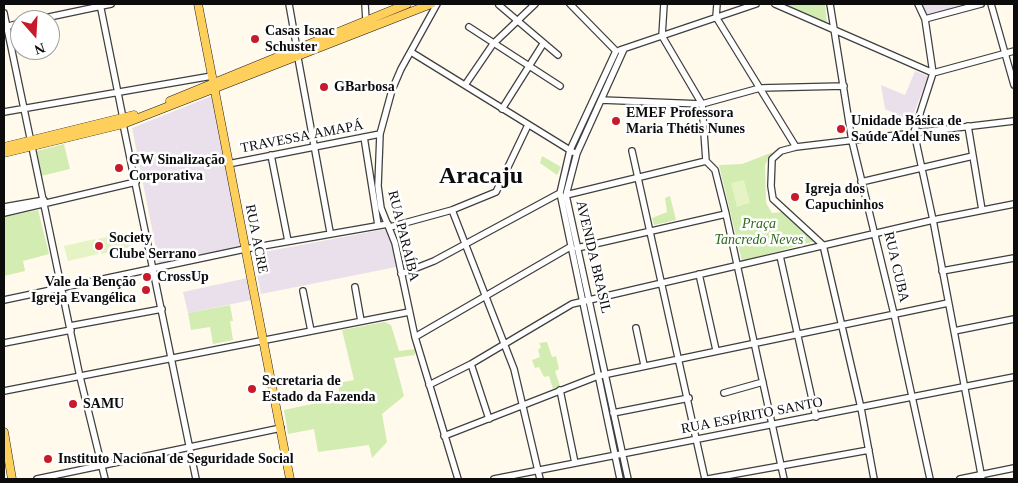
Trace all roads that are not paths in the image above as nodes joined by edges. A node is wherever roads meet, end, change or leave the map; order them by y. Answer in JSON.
{"nodes":[{"id":1,"x":111,"y":4,"type":"edge"},
{"id":2,"x":198,"y":4,"type":"edge"},
{"id":3,"x":289,"y":4,"type":"edge"},
{"id":4,"x":365,"y":4,"type":"edge"},
{"id":5,"x":407,"y":4,"type":"edge"},
{"id":6,"x":432,"y":4,"type":"edge"},
{"id":7,"x":437,"y":4,"type":"edge"},
{"id":8,"x":535,"y":4,"type":"edge"},
{"id":9,"x":572,"y":4,"type":"edge"},
{"id":10,"x":664,"y":4,"type":"edge"},
{"id":11,"x":717,"y":4,"type":"edge"},
{"id":12,"x":756,"y":4,"type":"edge"},
{"id":13,"x":775,"y":4,"type":"edge"},
{"id":14,"x":830,"y":4,"type":"edge"},
{"id":15,"x":918,"y":4,"type":"edge"},
{"id":16,"x":981,"y":4,"type":"edge"},
{"id":17,"x":991,"y":4,"type":"edge"},
{"id":18,"x":100,"y":5,"type":"edge"},
{"id":19,"x":499,"y":5,"type":"dead end"},
{"id":20,"x":4,"y":13,"type":"edge"},
{"id":21,"x":60,"y":14,"type":"edge"},
{"id":22,"x":716,"y":17,"type":"junction"},
{"id":23,"x":925,"y":19,"type":"junction"},
{"id":24,"x":366,"y":21,"type":"junction"},
{"id":25,"x":516,"y":21,"type":"junction"},
{"id":26,"x":5,"y":27,"type":"edge"},
{"id":27,"x":469,"y":27,"type":"dead end"},
{"id":28,"x":835,"y":32,"type":"junction"},
{"id":29,"x":662,"y":36,"type":"junction"},
{"id":30,"x":493,"y":44,"type":"junction"},
{"id":31,"x":543,"y":44,"type":"junction"},
{"id":32,"x":297,"y":49,"type":"junction"},
{"id":33,"x":624,"y":49,"type":"junction"},
{"id":34,"x":616,"y":50,"type":"junction"},
{"id":35,"x":1014,"y":51,"type":"edge"},
{"id":36,"x":411,"y":52,"type":"junction"},
{"id":37,"x":1005,"y":54,"type":"junction"},
{"id":38,"x":558,"y":55,"type":"dead end"},
{"id":39,"x":298,"y":58,"type":"junction"},
{"id":40,"x":528,"y":67,"type":"junction"},
{"id":41,"x":933,"y":73,"type":"junction"},
{"id":42,"x":214,"y":83,"type":"junction"},
{"id":43,"x":1014,"y":85,"type":"edge"},
{"id":44,"x":465,"y":86,"type":"junction"},
{"id":45,"x":560,"y":86,"type":"dead end"},
{"id":46,"x":844,"y":86,"type":"junction"},
{"id":47,"x":760,"y":88,"type":"junction"},
{"id":48,"x":118,"y":92,"type":"junction"},
{"id":49,"x":600,"y":100,"type":"junction"},
{"id":50,"x":702,"y":104,"type":"junction"},
{"id":51,"x":24,"y":109,"type":"junction"},
{"id":52,"x":502,"y":109,"type":"junction"},
{"id":53,"x":4,"y":112,"type":"edge"},
{"id":54,"x":123,"y":121,"type":"junction"},
{"id":55,"x":1014,"y":121,"type":"edge"},
{"id":56,"x":528,"y":125,"type":"junction"},
{"id":57,"x":968,"y":126,"type":"junction"},
{"id":58,"x":914,"y":132,"type":"junction"},
{"id":59,"x":380,"y":134,"type":"junction"},
{"id":60,"x":364,"y":137,"type":"junction"},
{"id":61,"x":852,"y":141,"type":"junction"},
{"id":62,"x":31,"y":144,"type":"junction"},
{"id":63,"x":315,"y":146,"type":"junction"},
{"id":64,"x":4,"y":147,"type":"edge"},
{"id":65,"x":796,"y":147,"type":"junction"},
{"id":66,"x":570,"y":150,"type":"junction"},
{"id":67,"x":632,"y":151,"type":"dead end"},
{"id":68,"x":4,"y":153,"type":"edge"},
{"id":69,"x":577,"y":153,"type":"junction"},
{"id":70,"x":271,"y":155,"type":"junction"},
{"id":71,"x":973,"y":156,"type":"junction"},
{"id":72,"x":706,"y":161,"type":"junction"},
{"id":73,"x":228,"y":164,"type":"junction"},
{"id":74,"x":921,"y":168,"type":"junction"},
{"id":75,"x":638,"y":176,"type":"junction"},
{"id":76,"x":136,"y":182,"type":"junction"},
{"id":77,"x":861,"y":182,"type":"junction"},
{"id":78,"x":563,"y":194,"type":"junction"},
{"id":79,"x":42,"y":202,"type":"junction"},
{"id":80,"x":1014,"y":204,"type":"edge"},
{"id":81,"x":4,"y":207,"type":"edge"},
{"id":82,"x":452,"y":210,"type":"junction"},
{"id":83,"x":982,"y":210,"type":"junction"},
{"id":84,"x":4,"y":213,"type":"edge"},
{"id":85,"x":726,"y":214,"type":"junction"},
{"id":86,"x":933,"y":220,"type":"junction"},
{"id":87,"x":378,"y":225,"type":"junction"},
{"id":88,"x":389,"y":226,"type":"junction"},
{"id":89,"x":650,"y":231,"type":"junction"},
{"id":90,"x":330,"y":232,"type":"junction"},
{"id":91,"x":875,"y":234,"type":"junction"},
{"id":92,"x":288,"y":240,"type":"junction"},
{"id":93,"x":466,"y":243,"type":"junction"},
{"id":94,"x":823,"y":245,"type":"junction"},
{"id":95,"x":570,"y":247,"type":"junction"},
{"id":96,"x":577,"y":248,"type":"junction"},
{"id":97,"x":245,"y":249,"type":"junction"},
{"id":98,"x":780,"y":256,"type":"junction"},
{"id":99,"x":1014,"y":258,"type":"edge"},
{"id":100,"x":737,"y":265,"type":"junction"},
{"id":101,"x":154,"y":268,"type":"junction"},
{"id":102,"x":942,"y":271,"type":"junction"},
{"id":103,"x":402,"y":274,"type":"junction"},
{"id":104,"x":699,"y":274,"type":"junction"},
{"id":105,"x":662,"y":283,"type":"junction"},
{"id":106,"x":62,"y":287,"type":"junction"},
{"id":107,"x":355,"y":287,"type":"dead end"},
{"id":108,"x":303,"y":291,"type":"dead end"},
{"id":109,"x":485,"y":295,"type":"junction"},
{"id":110,"x":4,"y":300,"type":"edge"},
{"id":111,"x":590,"y":300,"type":"junction"},
{"id":112,"x":582,"y":301,"type":"junction"},
{"id":113,"x":948,"y":303,"type":"junction"},
{"id":114,"x":162,"y":309,"type":"junction"},
{"id":115,"x":409,"y":312,"type":"junction"},
{"id":116,"x":894,"y":314,"type":"junction"},
{"id":117,"x":1014,"y":319,"type":"edge"},
{"id":118,"x":360,"y":321,"type":"junction"},
{"id":119,"x":841,"y":325,"type":"junction"},
{"id":120,"x":70,"y":328,"type":"junction"},
{"id":121,"x":636,"y":328,"type":"dead end"},
{"id":122,"x":311,"y":331,"type":"junction"},
{"id":123,"x":954,"y":331,"type":"junction"},
{"id":124,"x":797,"y":334,"type":"junction"},
{"id":125,"x":415,"y":337,"type":"junction"},
{"id":126,"x":263,"y":340,"type":"junction"},
{"id":127,"x":4,"y":343,"type":"edge"},
{"id":128,"x":505,"y":343,"type":"junction"},
{"id":129,"x":754,"y":343,"type":"junction"},
{"id":130,"x":716,"y":350,"type":"junction"},
{"id":131,"x":172,"y":358,"type":"junction"},
{"id":132,"x":678,"y":358,"type":"junction"},
{"id":133,"x":472,"y":364,"type":"junction"},
{"id":134,"x":644,"y":365,"type":"junction"},
{"id":135,"x":605,"y":374,"type":"junction"},
{"id":136,"x":598,"y":376,"type":"junction"},
{"id":137,"x":80,"y":377,"type":"junction"},
{"id":138,"x":1014,"y":377,"type":"edge"},
{"id":139,"x":763,"y":382,"type":"junction"},
{"id":140,"x":428,"y":385,"type":"junction"},
{"id":141,"x":965,"y":387,"type":"junction"},
{"id":142,"x":560,"y":390,"type":"junction"},
{"id":143,"x":4,"y":391,"type":"edge"},
{"id":144,"x":724,"y":392,"type":"dead end"},
{"id":145,"x":689,"y":398,"type":"junction"},
{"id":146,"x":912,"y":398,"type":"junction"},
{"id":147,"x":523,"y":405,"type":"junction"},
{"id":148,"x":861,"y":408,"type":"junction"},
{"id":149,"x":613,"y":413,"type":"junction"},
{"id":150,"x":816,"y":417,"type":"junction"},
{"id":151,"x":489,"y":419,"type":"junction"},
{"id":152,"x":773,"y":425,"type":"junction"},
{"id":153,"x":281,"y":428,"type":"junction"},
{"id":154,"x":4,"y":432,"type":"edge"},
{"id":155,"x":444,"y":436,"type":"junction"},
{"id":156,"x":698,"y":439,"type":"junction"},
{"id":157,"x":190,"y":447,"type":"junction"},
{"id":158,"x":868,"y":450,"type":"junction"},
{"id":159,"x":614,"y":454,"type":"junction"},
{"id":160,"x":622,"y":454,"type":"junction"},
{"id":161,"x":576,"y":462,"type":"junction"},
{"id":162,"x":102,"y":464,"type":"junction"},
{"id":163,"x":781,"y":466,"type":"junction"},
{"id":164,"x":1014,"y":468,"type":"edge"},
{"id":165,"x":538,"y":471,"type":"junction"},
{"id":166,"x":73,"y":472,"type":"junction"},
{"id":167,"x":982,"y":477,"type":"edge"},
{"id":168,"x":45,"y":478,"type":"edge"},
{"id":169,"x":12,"y":479,"type":"edge"},
{"id":170,"x":37,"y":479,"type":"edge"},
{"id":171,"x":74,"y":479,"type":"edge"},
{"id":172,"x":105,"y":479,"type":"edge"},
{"id":173,"x":196,"y":479,"type":"edge"},
{"id":174,"x":290,"y":479,"type":"edge"},
{"id":175,"x":458,"y":479,"type":"edge"},
{"id":176,"x":494,"y":479,"type":"edge"},
{"id":177,"x":540,"y":479,"type":"edge"},
{"id":178,"x":620,"y":479,"type":"edge"},
{"id":179,"x":628,"y":479,"type":"edge"},
{"id":180,"x":707,"y":479,"type":"edge"},
{"id":181,"x":784,"y":479,"type":"edge"},
{"id":182,"x":874,"y":479,"type":"edge"},
{"id":183,"x":930,"y":479,"type":"edge"},
{"id":184,"x":960,"y":479,"type":"edge"}],
"edges":[{"from":1,"to":18,"type":"street"},
{"from":2,"to":42,"type":"main road","name":"RUA ACRE"},
{"from":3,"to":32,"type":"street"},
{"from":4,"to":24,"type":"street"},
{"from":5,"to":24,"type":"main road"},
{"from":6,"to":39,"type":"main road"},
{"from":7,"to":36,"type":"street","name":"RUA PARAÍBA"},
{"from":8,"to":25,"type":"street"},
{"from":9,"to":34,"type":"street"},
{"from":10,"to":29,"type":"street"},
{"from":11,"to":22,"type":"street"},
{"from":12,"to":22,"type":"street"},
{"from":13,"to":28,"type":"street"},
{"from":14,"to":28,"type":"street","name":"RUA CUBA"},
{"from":15,"to":23,"type":"street"},
{"from":16,"to":23,"type":"street"},
{"from":17,"to":37,"type":"street"},
{"from":18,"to":21,"type":"street"},
{"from":18,"to":48,"type":"street"},
{"from":19,"to":25,"type":"street"},
{"from":20,"to":26,"type":"street"},
{"from":22,"to":29,"type":"street"},
{"from":22,"to":47,"type":"street"},
{"from":23,"to":41,"type":"street"},
{"from":24,"to":32,"type":"main road"},
{"from":25,"to":30,"type":"street"},
{"from":25,"to":31,"type":"street"},
{"from":26,"to":51,"type":"street"},
{"from":27,"to":30,"type":"street"},
{"from":28,"to":41,"type":"street"},
{"from":28,"to":46,"type":"street","name":"RUA CUBA"},
{"from":29,"to":33,"type":"street"},
{"from":29,"to":50,"type":"street"},
{"from":30,"to":40,"type":"street"},
{"from":30,"to":44,"type":"street"},
{"from":31,"to":38,"type":"street"},
{"from":31,"to":40,"type":"street"},
{"from":32,"to":42,"type":"main road"},
{"from":33,"to":34,"type":"street"},
{"from":33,"to":49,"type":"street","name":"AVENIDA BRASIL"},
{"from":34,"to":66,"type":"street","name":"AVENIDA BRASIL"},
{"from":35,"to":37,"type":"street"},
{"from":36,"to":44,"type":"street"},
{"from":36,"to":59,"type":"street","name":"RUA PARAÍBA"},
{"from":37,"to":41,"type":"street"},
{"from":37,"to":43,"type":"street"},
{"from":39,"to":42,"type":"main road"},
{"from":39,"to":63,"type":"street"},
{"from":40,"to":45,"type":"street"},
{"from":40,"to":52,"type":"street"},
{"from":41,"to":58,"type":"street"},
{"from":42,"to":48,"type":"street"},
{"from":42,"to":54,"type":"main road"},
{"from":42,"to":73,"type":"main road","name":"RUA ACRE"},
{"from":44,"to":52,"type":"street"},
{"from":46,"to":47,"type":"street"},
{"from":46,"to":61,"type":"street","name":"RUA CUBA"},
{"from":47,"to":50,"type":"street"},
{"from":47,"to":65,"type":"street"},
{"from":48,"to":51,"type":"street"},
{"from":48,"to":54,"type":"street"},
{"from":49,"to":50,"type":"street"},
{"from":49,"to":69,"type":"street","name":"AVENIDA BRASIL"},
{"from":50,"to":72,"type":"street"},
{"from":51,"to":53,"type":"street"},
{"from":51,"to":62,"type":"street"},
{"from":52,"to":56,"type":"street"},
{"from":54,"to":62,"type":"main road"},
{"from":54,"to":76,"type":"street"},
{"from":55,"to":57,"type":"street"},
{"from":56,"to":66,"type":"street"},
{"from":56,"to":82,"type":"street"},
{"from":57,"to":58,"type":"street"},
{"from":57,"to":71,"type":"street"},
{"from":58,"to":61,"type":"street"},
{"from":58,"to":74,"type":"street"},
{"from":59,"to":60,"type":"street","name":"TRAVESSA AMAPÁ"},
{"from":59,"to":88,"type":"street","name":"RUA PARAÍBA"},
{"from":60,"to":63,"type":"street","name":"TRAVESSA AMAPÁ"},
{"from":60,"to":87,"type":"street","name":"RUA PARAÍBA"},
{"from":61,"to":65,"type":"street"},
{"from":61,"to":77,"type":"street","name":"RUA CUBA"},
{"from":62,"to":64,"type":"main road"},
{"from":62,"to":68,"type":"main road"},
{"from":62,"to":79,"type":"street"},
{"from":63,"to":70,"type":"street","name":"TRAVESSA AMAPÁ"},
{"from":63,"to":90,"type":"street"},
{"from":65,"to":94,"type":"street"},
{"from":66,"to":69,"type":"street"},
{"from":66,"to":78,"type":"street","name":"AVENIDA BRASIL"},
{"from":67,"to":75,"type":"street"},
{"from":69,"to":78,"type":"street","name":"AVENIDA BRASIL"},
{"from":70,"to":73,"type":"street","name":"TRAVESSA AMAPÁ"},
{"from":70,"to":92,"type":"street"},
{"from":71,"to":74,"type":"street"},
{"from":71,"to":83,"type":"street"},
{"from":72,"to":75,"type":"street"},
{"from":72,"to":85,"type":"street"},
{"from":73,"to":97,"type":"main road","name":"RUA ACRE"},
{"from":74,"to":77,"type":"street"},
{"from":74,"to":86,"type":"street"},
{"from":75,"to":78,"type":"street"},
{"from":75,"to":89,"type":"street"},
{"from":76,"to":79,"type":"street"},
{"from":76,"to":101,"type":"street"},
{"from":77,"to":91,"type":"street","name":"RUA CUBA"},
{"from":78,"to":93,"type":"street"},
{"from":78,"to":95,"type":"street","name":"AVENIDA BRASIL"},
{"from":78,"to":96,"type":"street","name":"AVENIDA BRASIL"},
{"from":79,"to":81,"type":"street"},
{"from":79,"to":84,"type":"street"},
{"from":79,"to":106,"type":"street"},
{"from":80,"to":83,"type":"street"},
{"from":82,"to":88,"type":"street"},
{"from":82,"to":93,"type":"street"},
{"from":83,"to":86,"type":"street"},
{"from":85,"to":89,"type":"street"},
{"from":85,"to":100,"type":"street"},
{"from":86,"to":91,"type":"street"},
{"from":86,"to":102,"type":"street"},
{"from":87,"to":88,"type":"street"},
{"from":87,"to":90,"type":"street"},
{"from":88,"to":103,"type":"street","name":"RUA PARAÍBA"},
{"from":89,"to":96,"type":"street"},
{"from":89,"to":105,"type":"street"},
{"from":90,"to":92,"type":"street"},
{"from":91,"to":94,"type":"street"},
{"from":91,"to":116,"type":"street","name":"RUA CUBA"},
{"from":92,"to":97,"type":"street"},
{"from":93,"to":103,"type":"street"},
{"from":93,"to":109,"type":"street"},
{"from":94,"to":98,"type":"street"},
{"from":94,"to":119,"type":"street"},
{"from":95,"to":109,"type":"street"},
{"from":95,"to":112,"type":"street","name":"AVENIDA BRASIL"},
{"from":96,"to":111,"type":"street","name":"AVENIDA BRASIL"},
{"from":97,"to":101,"type":"street"},
{"from":97,"to":126,"type":"main road","name":"RUA ACRE"},
{"from":98,"to":100,"type":"street"},
{"from":98,"to":124,"type":"street"},
{"from":99,"to":102,"type":"street"},
{"from":100,"to":104,"type":"street"},
{"from":100,"to":129,"type":"street"},
{"from":101,"to":106,"type":"street"},
{"from":101,"to":114,"type":"street"},
{"from":102,"to":113,"type":"street"},
{"from":103,"to":115,"type":"street","name":"RUA PARAÍBA"},
{"from":104,"to":105,"type":"street"},
{"from":104,"to":130,"type":"street"},
{"from":105,"to":111,"type":"street"},
{"from":105,"to":132,"type":"street"},
{"from":106,"to":110,"type":"street"},
{"from":106,"to":120,"type":"street"},
{"from":107,"to":118,"type":"street"},
{"from":108,"to":122,"type":"street"},
{"from":109,"to":125,"type":"street"},
{"from":109,"to":128,"type":"street"},
{"from":111,"to":112,"type":"street"},
{"from":111,"to":135,"type":"street","name":"AVENIDA BRASIL"},
{"from":112,"to":128,"type":"street"},
{"from":112,"to":136,"type":"street","name":"AVENIDA BRASIL"},
{"from":113,"to":116,"type":"street"},
{"from":113,"to":123,"type":"street"},
{"from":114,"to":120,"type":"street"},
{"from":114,"to":131,"type":"street"},
{"from":115,"to":118,"type":"street"},
{"from":115,"to":125,"type":"street","name":"RUA PARAÍBA"},
{"from":116,"to":119,"type":"street"},
{"from":116,"to":146,"type":"street","name":"RUA CUBA"},
{"from":117,"to":123,"type":"street"},
{"from":118,"to":122,"type":"street"},
{"from":119,"to":124,"type":"street"},
{"from":119,"to":148,"type":"street"},
{"from":120,"to":127,"type":"street"},
{"from":120,"to":137,"type":"street"},
{"from":121,"to":134,"type":"street"},
{"from":122,"to":126,"type":"street"},
{"from":123,"to":141,"type":"street"},
{"from":124,"to":129,"type":"street"},
{"from":124,"to":150,"type":"street"},
{"from":125,"to":140,"type":"street","name":"RUA PARAÍBA"},
{"from":126,"to":131,"type":"street"},
{"from":126,"to":153,"type":"main road","name":"RUA ACRE"},
{"from":128,"to":133,"type":"street"},
{"from":128,"to":147,"type":"street"},
{"from":129,"to":130,"type":"street"},
{"from":129,"to":139,"type":"street"},
{"from":130,"to":132,"type":"street"},
{"from":131,"to":137,"type":"street"},
{"from":131,"to":157,"type":"street"},
{"from":132,"to":134,"type":"street"},
{"from":132,"to":145,"type":"street"},
{"from":133,"to":140,"type":"street"},
{"from":133,"to":151,"type":"street"},
{"from":134,"to":135,"type":"street"},
{"from":135,"to":136,"type":"street"},
{"from":135,"to":149,"type":"street","name":"AVENIDA BRASIL"},
{"from":136,"to":142,"type":"street"},
{"from":136,"to":159,"type":"street","name":"AVENIDA BRASIL"},
{"from":137,"to":143,"type":"street"},
{"from":137,"to":162,"type":"street"},
{"from":138,"to":141,"type":"street","name":"RUA ESPÍRITO SANTO"},
{"from":139,"to":144,"type":"street"},
{"from":139,"to":152,"type":"street"},
{"from":140,"to":155,"type":"street","name":"RUA PARAÍBA"},
{"from":141,"to":146,"type":"street","name":"RUA ESPÍRITO SANTO"},
{"from":141,"to":167,"type":"street"},
{"from":142,"to":147,"type":"street"},
{"from":142,"to":161,"type":"street"},
{"from":145,"to":149,"type":"street"},
{"from":145,"to":156,"type":"street"},
{"from":146,"to":148,"type":"street","name":"RUA ESPÍRITO SANTO"},
{"from":146,"to":183,"type":"street","name":"RUA CUBA"},
{"from":147,"to":151,"type":"street"},
{"from":147,"to":165,"type":"street"},
{"from":148,"to":150,"type":"street","name":"RUA ESPÍRITO SANTO"},
{"from":148,"to":158,"type":"street"},
{"from":149,"to":160,"type":"street","name":"AVENIDA BRASIL"},
{"from":150,"to":152,"type":"street","name":"RUA ESPÍRITO SANTO"},
{"from":151,"to":155,"type":"street"},
{"from":152,"to":156,"type":"street","name":"RUA ESPÍRITO SANTO"},
{"from":152,"to":163,"type":"street"},
{"from":153,"to":157,"type":"street"},
{"from":153,"to":174,"type":"main road","name":"RUA ACRE"},
{"from":154,"to":169,"type":"main road"},
{"from":155,"to":175,"type":"street","name":"RUA PARAÍBA"},
{"from":156,"to":160,"type":"street","name":"RUA ESPÍRITO SANTO"},
{"from":156,"to":180,"type":"street"},
{"from":157,"to":162,"type":"street"},
{"from":157,"to":173,"type":"street"},
{"from":158,"to":163,"type":"street"},
{"from":158,"to":182,"type":"street"},
{"from":159,"to":160,"type":"street","name":"RUA ESPÍRITO SANTO"},
{"from":159,"to":161,"type":"street","name":"RUA ESPÍRITO SANTO"},
{"from":159,"to":178,"type":"street","name":"AVENIDA BRASIL"},
{"from":160,"to":179,"type":"street","name":"AVENIDA BRASIL"},
{"from":161,"to":165,"type":"street","name":"RUA ESPÍRITO SANTO"},
{"from":162,"to":166,"type":"street"},
{"from":162,"to":172,"type":"street"},
{"from":163,"to":180,"type":"street"},
{"from":163,"to":181,"type":"street"},
{"from":164,"to":167,"type":"street"},
{"from":165,"to":176,"type":"street","name":"RUA ESPÍRITO SANTO"},
{"from":165,"to":177,"type":"street"},
{"from":166,"to":168,"type":"street"},
{"from":166,"to":171,"type":"street"},
{"from":167,"to":184,"type":"street"},
{"from":168,"to":170,"type":"street"}]}
